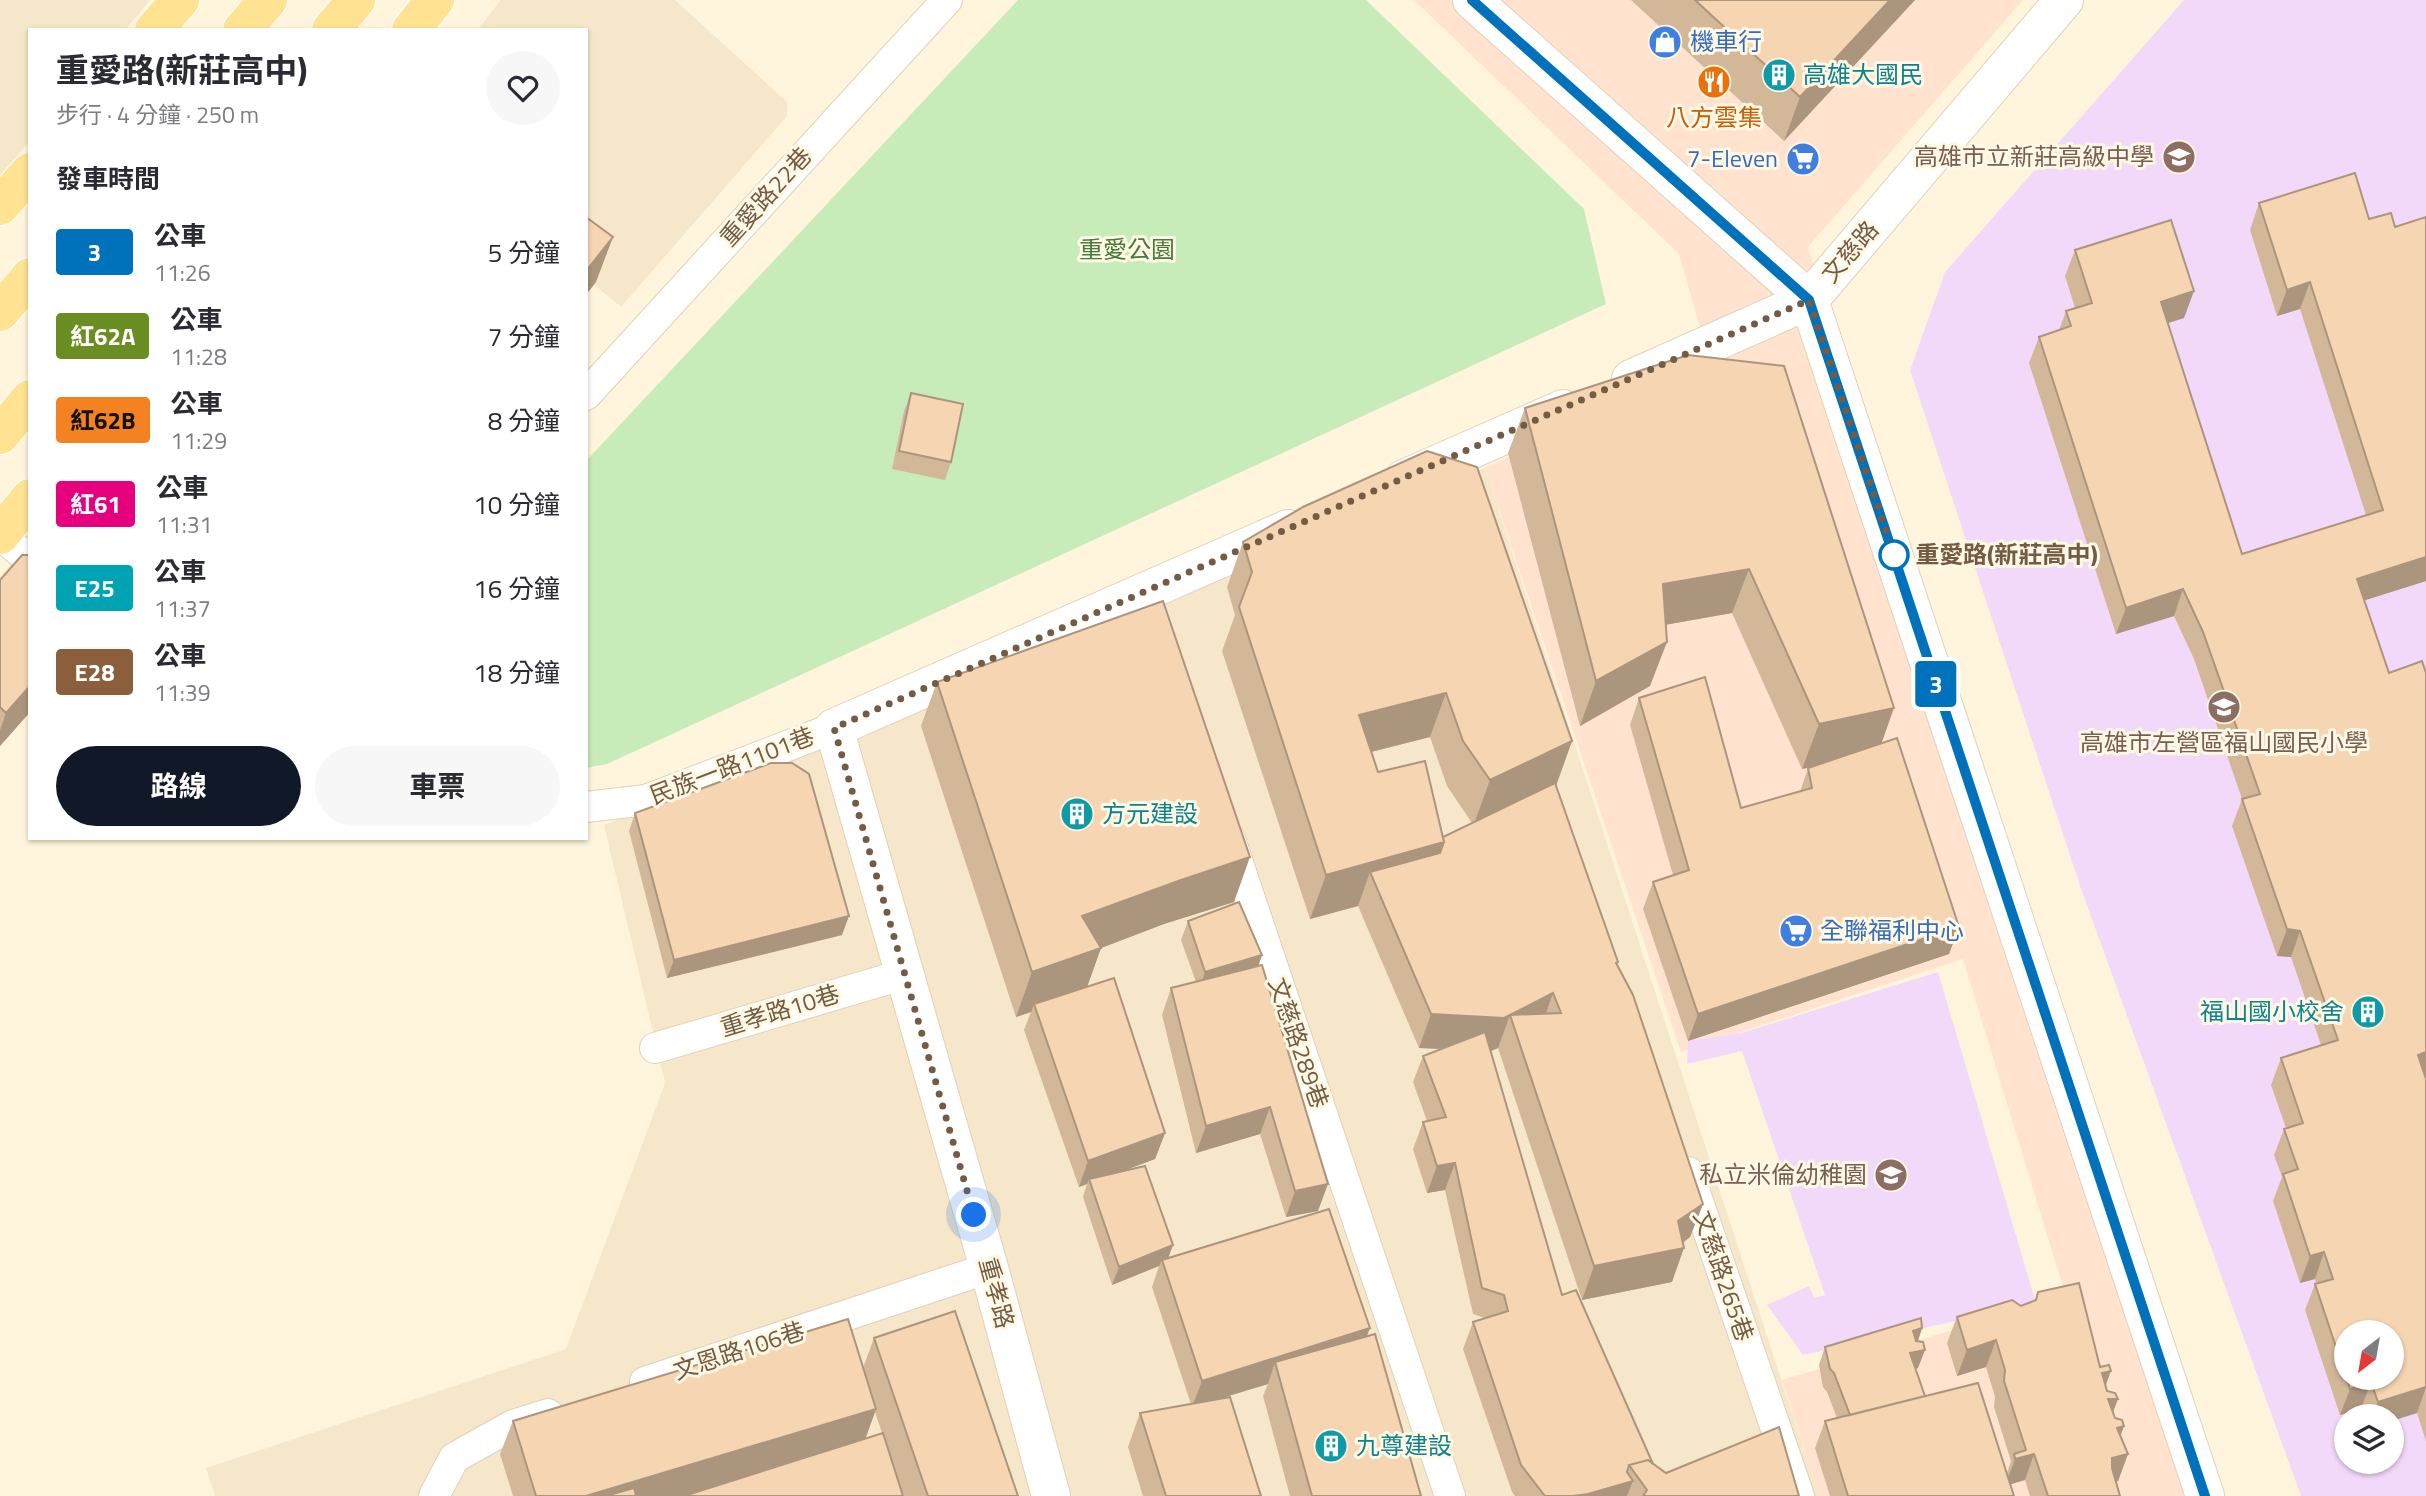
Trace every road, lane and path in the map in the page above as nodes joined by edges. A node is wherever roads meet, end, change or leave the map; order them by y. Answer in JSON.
{"nodes":[{"id":1,"x":180,"y":0,"type":"edge"},
{"id":2,"x":268,"y":0,"type":"edge"},
{"id":3,"x":356,"y":0,"type":"edge"},
{"id":4,"x":435,"y":0,"type":"edge"},
{"id":5,"x":947,"y":0,"type":"edge"},
{"id":6,"x":1472,"y":0,"type":"edge"},
{"id":7,"x":2064,"y":0,"type":"edge"},
{"id":8,"x":156,"y":28,"type":"edge"},
{"id":9,"x":244,"y":28,"type":"edge"},
{"id":10,"x":333,"y":28,"type":"edge"},
{"id":11,"x":413,"y":28,"type":"edge"},
{"id":12,"x":28,"y":174,"type":"edge"},
{"id":13,"x":0,"y":206,"type":"edge"},
{"id":14,"x":28,"y":279,"type":"edge"},
{"id":15,"x":1809,"y":300,"type":"junction"},
{"id":16,"x":0,"y":312,"type":"edge"},
{"id":17,"x":588,"y":393,"type":"edge"},
{"id":18,"x":28,"y":401,"type":"edge"},
{"id":19,"x":0,"y":435,"type":"edge"},
{"id":20,"x":1374,"y":491,"type":"edge"},
{"id":21,"x":28,"y":500,"type":"edge"},
{"id":22,"x":1324,"y":513,"type":"edge"},
{"id":23,"x":0,"y":535,"type":"edge"},
{"id":24,"x":28,"y":558,"type":"edge"},
{"id":25,"x":834,"y":728,"type":"junction"},
{"id":26,"x":588,"y":807,"type":"edge"},
{"id":27,"x":1221,"y":813,"type":"edge"},
{"id":28,"x":905,"y":974,"type":"junction"},
{"id":29,"x":655,"y":1048,"type":"dead end"},
{"id":30,"x":1677,"y":1141,"type":"edge"},
{"id":31,"x":989,"y":1268,"type":"junction"},
{"id":32,"x":620,"y":1390,"type":"edge"},
{"id":33,"x":580,"y":1403,"type":"edge"},
{"id":34,"x":434,"y":1496,"type":"edge"},
{"id":35,"x":1051,"y":1496,"type":"edge"},
{"id":36,"x":1450,"y":1496,"type":"edge"},
{"id":37,"x":1799,"y":1496,"type":"edge"},
{"id":38,"x":2205,"y":1496,"type":"edge"}],
"edges":[{"from":1,"to":8,"type":"main road"},
{"from":2,"to":9,"type":"main road"},
{"from":3,"to":10,"type":"main road"},
{"from":4,"to":11,"type":"main road"},
{"from":5,"to":17,"type":"lane","name":"重愛路22巷"},
{"from":6,"to":15,"type":"street"},
{"from":7,"to":15,"type":"street","name":"文慈路"},
{"from":12,"to":13,"type":"main road"},
{"from":14,"to":16,"type":"main road"},
{"from":15,"to":20,"type":"street","name":"文慈路"},
{"from":15,"to":38,"type":"street"},
{"from":18,"to":19,"type":"main road"},
{"from":21,"to":23,"type":"main road"},
{"from":22,"to":25,"type":"street"},
{"from":23,"to":24,"type":"lane"},
{"from":25,"to":26,"type":"lane","name":"民族一路1101巷"},
{"from":25,"to":28,"type":"street","name":"重孝路"},
{"from":27,"to":36,"type":"lane","name":"文慈路289巷"},
{"from":28,"to":29,"type":"lane","name":"重孝路10巷"},
{"from":28,"to":31,"type":"street","name":"重孝路"},
{"from":30,"to":37,"type":"lane","name":"文慈路265巷"},
{"from":31,"to":32,"type":"lane","name":"文恩路106巷"},
{"from":31,"to":35,"type":"street","name":"重孝路"},
{"from":33,"to":34,"type":"lane"}]}
